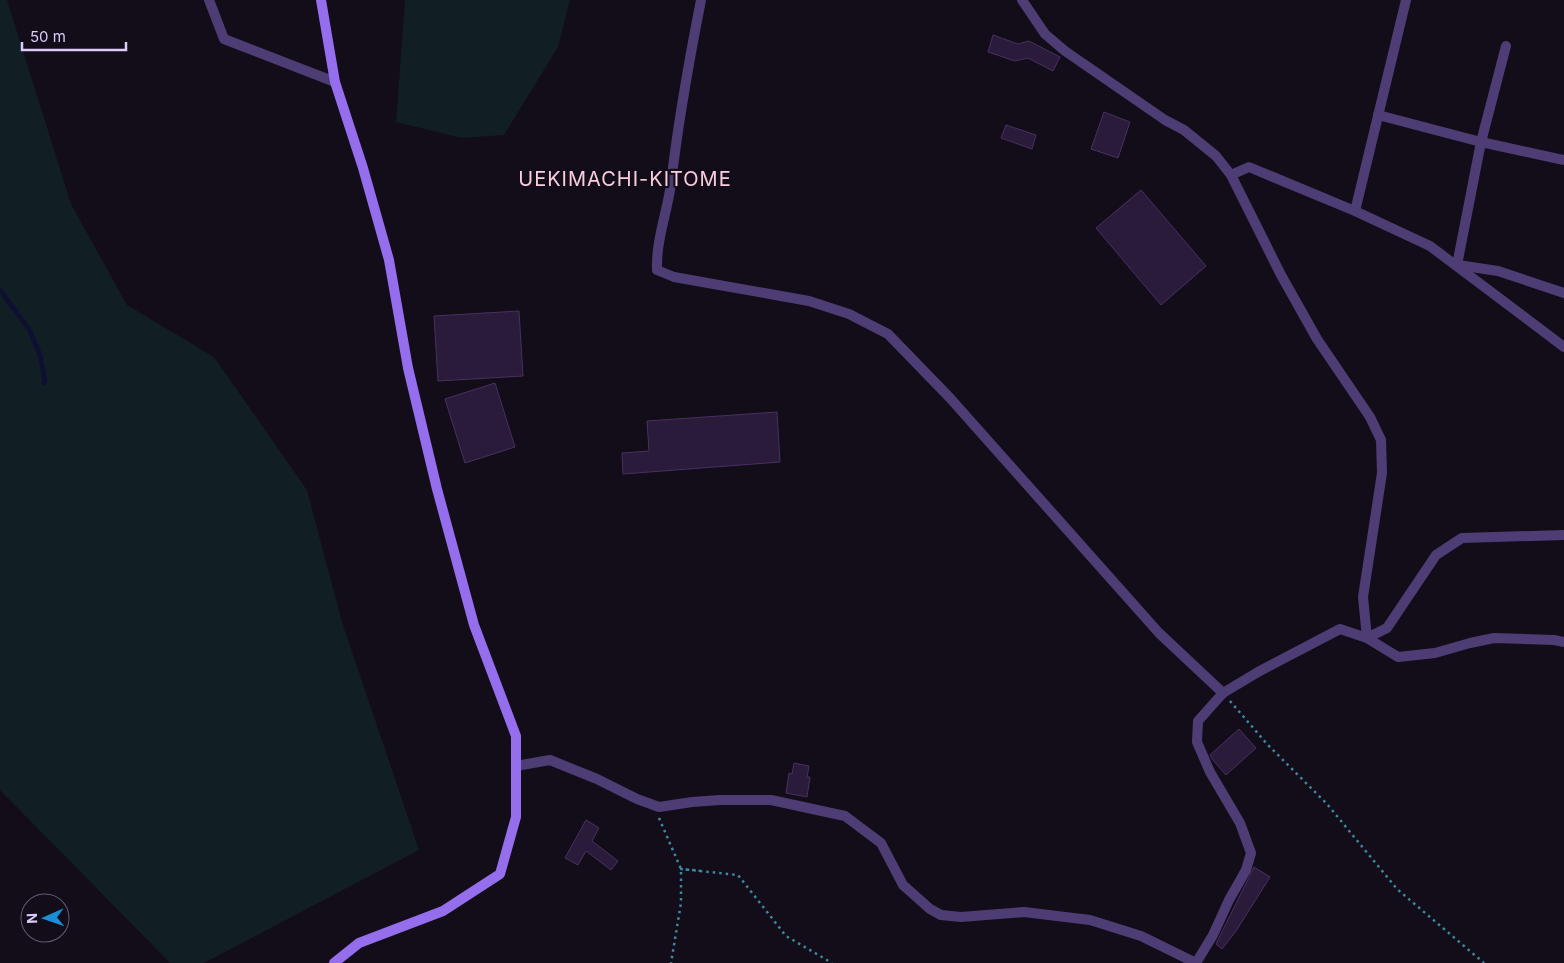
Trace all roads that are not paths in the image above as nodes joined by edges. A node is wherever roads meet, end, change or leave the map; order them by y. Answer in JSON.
{"nodes":[{"id":1,"x":210,"y":0,"type":"edge"},
{"id":2,"x":321,"y":0,"type":"edge"},
{"id":3,"x":701,"y":0,"type":"edge"},
{"id":4,"x":1022,"y":0,"type":"edge"},
{"id":5,"x":1406,"y":0,"type":"edge"},
{"id":6,"x":1506,"y":46,"type":"dead end"},
{"id":7,"x":335,"y":82,"type":"junction"},
{"id":8,"x":1378,"y":115,"type":"junction"},
{"id":9,"x":1481,"y":142,"type":"junction"},
{"id":10,"x":1564,"y":160,"type":"edge"},
{"id":11,"x":1231,"y":174,"type":"junction"},
{"id":12,"x":1355,"y":210,"type":"junction"},
{"id":13,"x":1457,"y":265,"type":"junction"},
{"id":14,"x":1564,"y":293,"type":"edge"},
{"id":15,"x":1564,"y":347,"type":"edge"},
{"id":16,"x":1564,"y":535,"type":"edge"},
{"id":17,"x":1367,"y":638,"type":"junction"},
{"id":18,"x":1564,"y":642,"type":"edge"},
{"id":19,"x":1223,"y":693,"type":"junction"},
{"id":20,"x":516,"y":766,"type":"junction"},
{"id":21,"x":334,"y":963,"type":"edge"},
{"id":22,"x":1196,"y":963,"type":"edge"}],
"edges":[{"from":1,"to":7,"type":"street"},
{"from":2,"to":7,"type":"street"},
{"from":3,"to":19,"type":"street"},
{"from":4,"to":11,"type":"street"},
{"from":5,"to":8,"type":"street"},
{"from":6,"to":9,"type":"street"},
{"from":7,"to":20,"type":"street"},
{"from":8,"to":9,"type":"street"},
{"from":8,"to":12,"type":"street"},
{"from":9,"to":10,"type":"street"},
{"from":9,"to":13,"type":"street"},
{"from":11,"to":12,"type":"street"},
{"from":11,"to":17,"type":"street"},
{"from":12,"to":13,"type":"street"},
{"from":13,"to":14,"type":"street"},
{"from":13,"to":15,"type":"street"},
{"from":16,"to":17,"type":"street"},
{"from":17,"to":18,"type":"street"},
{"from":17,"to":19,"type":"street"},
{"from":19,"to":22,"type":"street"},
{"from":20,"to":21,"type":"street"},
{"from":20,"to":22,"type":"street"}]}
